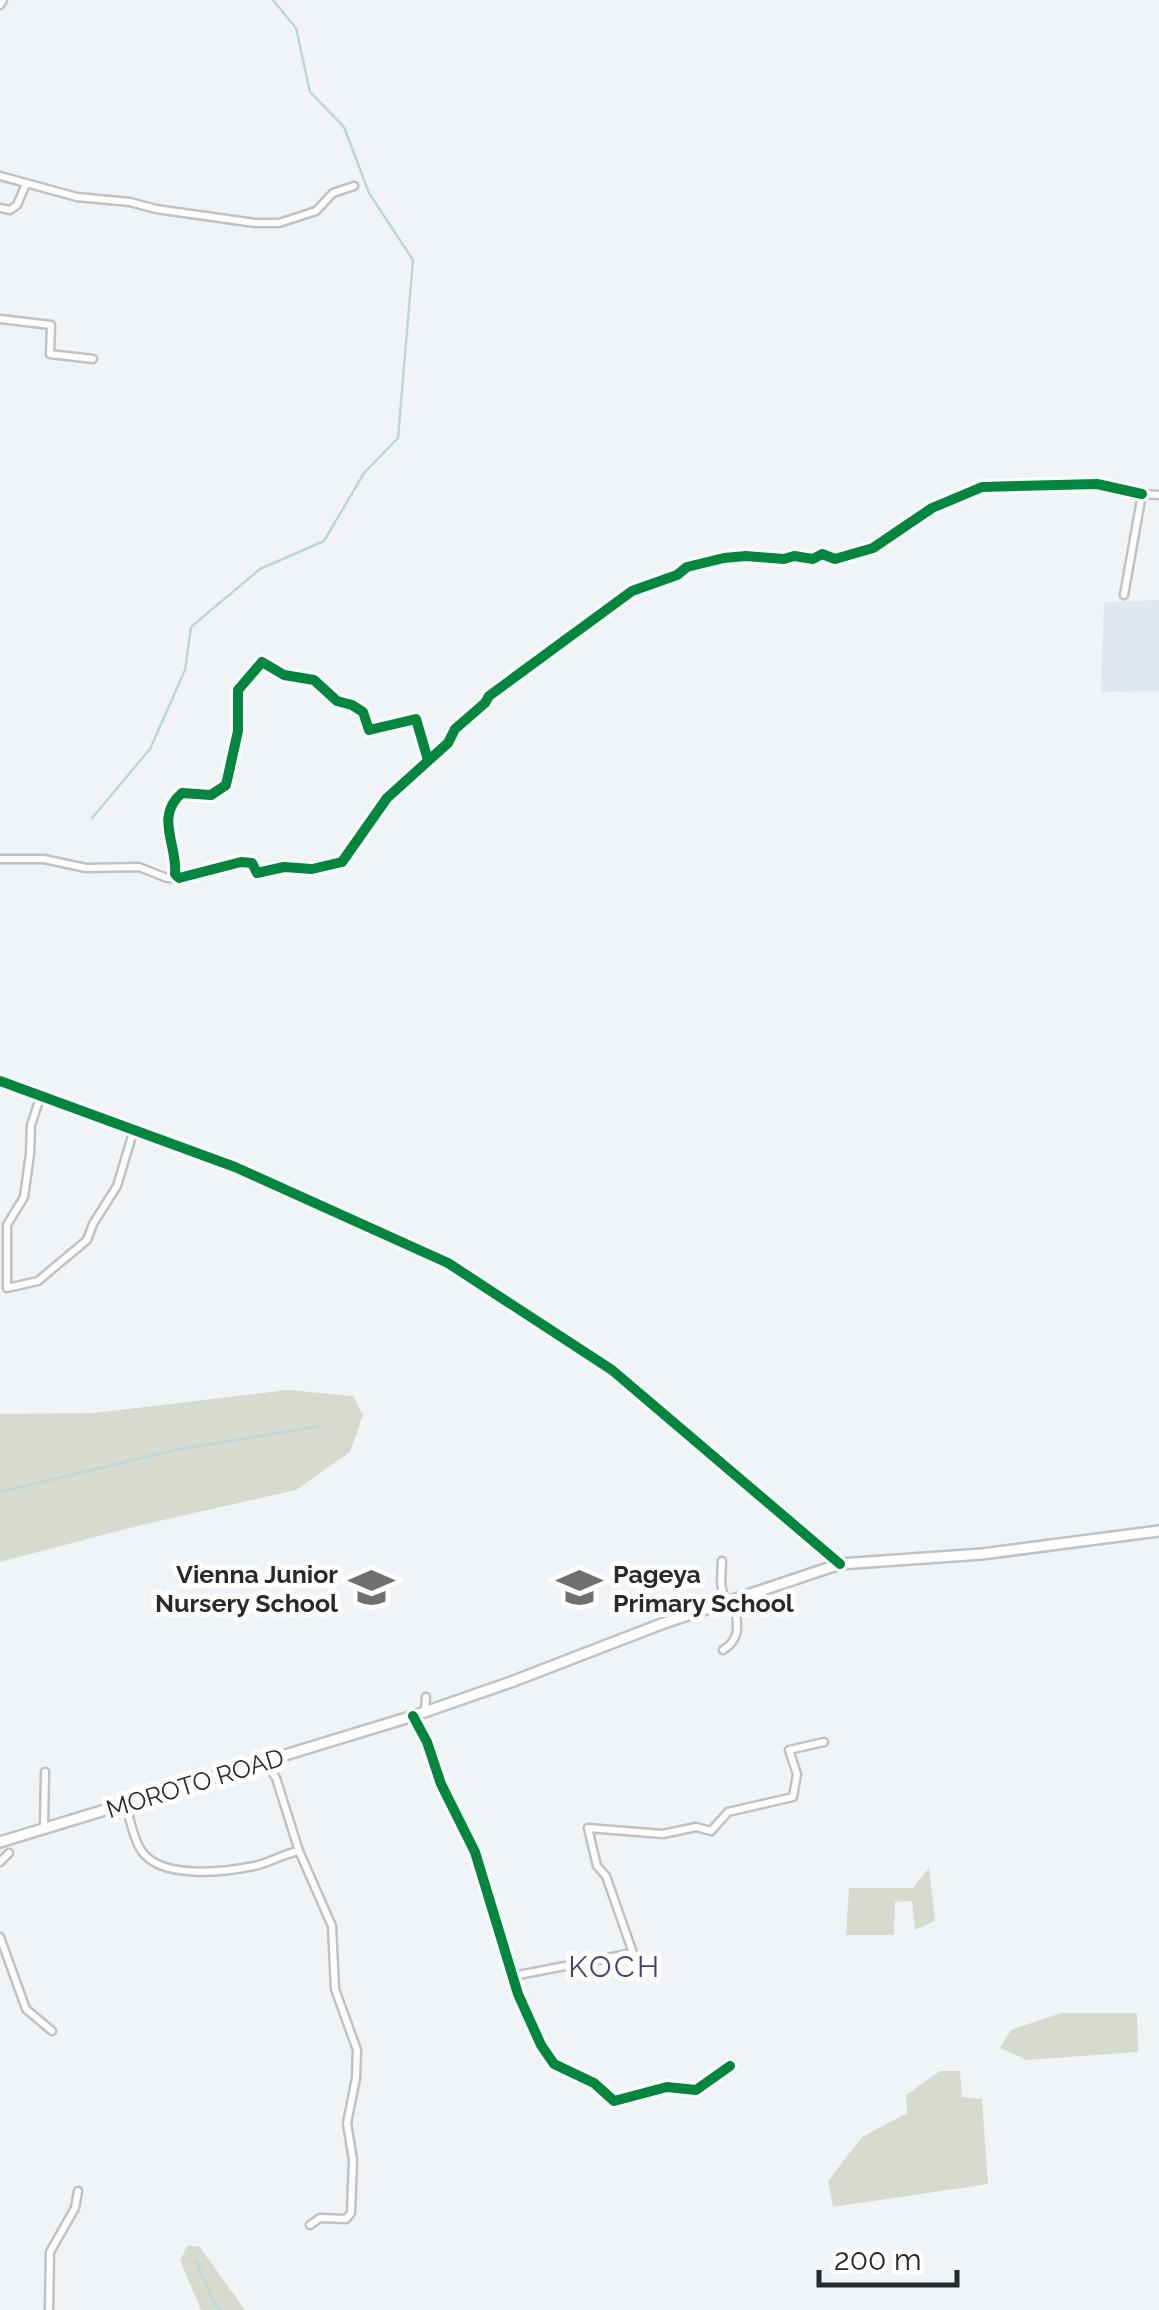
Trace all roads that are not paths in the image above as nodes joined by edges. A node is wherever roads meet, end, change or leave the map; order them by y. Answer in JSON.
{"nodes":[{"id":1,"x":0,"y":176,"type":"edge"},
{"id":2,"x":26,"y":184,"type":"junction"},
{"id":3,"x":354,"y":186,"type":"dead end"},
{"id":4,"x":0,"y":208,"type":"edge"},
{"id":5,"x":0,"y":320,"type":"edge"},
{"id":6,"x":94,"y":360,"type":"dead end"},
{"id":7,"x":1142,"y":494,"type":"junction"},
{"id":8,"x":1159,"y":495,"type":"edge"},
{"id":9,"x":1124,"y":596,"type":"dead end"},
{"id":10,"x":428,"y":760,"type":"junction"},
{"id":11,"x":0,"y":859,"type":"edge"},
{"id":12,"x":179,"y":878,"type":"junction"},
{"id":13,"x":0,"y":1081,"type":"edge"},
{"id":14,"x":41,"y":1095,"type":"junction"},
{"id":15,"x":134,"y":1129,"type":"junction"},
{"id":16,"x":1159,"y":1531,"type":"edge"},
{"id":17,"x":722,"y":1561,"type":"dead end"},
{"id":18,"x":840,"y":1564,"type":"junction"},
{"id":19,"x":729,"y":1600,"type":"junction"},
{"id":20,"x":723,"y":1650,"type":"dead end"},
{"id":21,"x":426,"y":1697,"type":"dead end"},
{"id":22,"x":425,"y":1710,"type":"junction"},
{"id":23,"x":413,"y":1716,"type":"junction"},
{"id":24,"x":824,"y":1742,"type":"dead end"},
{"id":25,"x":266,"y":1763,"type":"junction"},
{"id":26,"x":45,"y":1772,"type":"dead end"},
{"id":27,"x":126,"y":1805,"type":"junction"},
{"id":28,"x":44,"y":1829,"type":"junction"},
{"id":29,"x":0,"y":1842,"type":"edge"},
{"id":30,"x":298,"y":1851,"type":"junction"},
{"id":31,"x":9,"y":1853,"type":"dead end"},
{"id":32,"x":0,"y":1862,"type":"edge"},
{"id":33,"x":0,"y":1937,"type":"edge"},
{"id":34,"x":513,"y":1976,"type":"junction"},
{"id":35,"x":52,"y":2031,"type":"dead end"},
{"id":36,"x":730,"y":2066,"type":"dead end"},
{"id":37,"x":78,"y":2191,"type":"dead end"},
{"id":38,"x":310,"y":2225,"type":"dead end"},
{"id":39,"x":49,"y":2310,"type":"edge"}],
"edges":[{"from":1,"to":2,"type":"street"},
{"from":2,"to":3,"type":"street"},
{"from":2,"to":4,"type":"street"},
{"from":5,"to":6,"type":"street"},
{"from":7,"to":8,"type":"street"},
{"from":7,"to":9,"type":"street"},
{"from":7,"to":10,"type":"street"},
{"from":10,"to":12,"type":"street"},
{"from":10,"to":12,"type":"street"},
{"from":11,"to":12,"type":"street"},
{"from":13,"to":14,"type":"street"},
{"from":14,"to":15,"type":"street"},
{"from":14,"to":15,"type":"street"},
{"from":15,"to":18,"type":"street"},
{"from":16,"to":18,"type":"main road","name":"MOROTO ROAD"},
{"from":17,"to":19,"type":"street"},
{"from":18,"to":19,"type":"main road","name":"MOROTO ROAD"},
{"from":19,"to":20,"type":"street"},
{"from":19,"to":22,"type":"main road","name":"MOROTO ROAD"},
{"from":21,"to":22,"type":"street"},
{"from":22,"to":23,"type":"main road","name":"MOROTO ROAD"},
{"from":23,"to":25,"type":"main road","name":"MOROTO ROAD"},
{"from":23,"to":34,"type":"street"},
{"from":24,"to":34,"type":"street"},
{"from":25,"to":27,"type":"main road","name":"MOROTO ROAD"},
{"from":25,"to":30,"type":"street"},
{"from":26,"to":28,"type":"street"},
{"from":27,"to":28,"type":"main road","name":"MOROTO ROAD"},
{"from":27,"to":30,"type":"street"},
{"from":28,"to":29,"type":"main road","name":"MOROTO ROAD"},
{"from":30,"to":38,"type":"street"},
{"from":31,"to":32,"type":"street"},
{"from":33,"to":35,"type":"street"},
{"from":34,"to":36,"type":"street"},
{"from":37,"to":39,"type":"street"}]}
